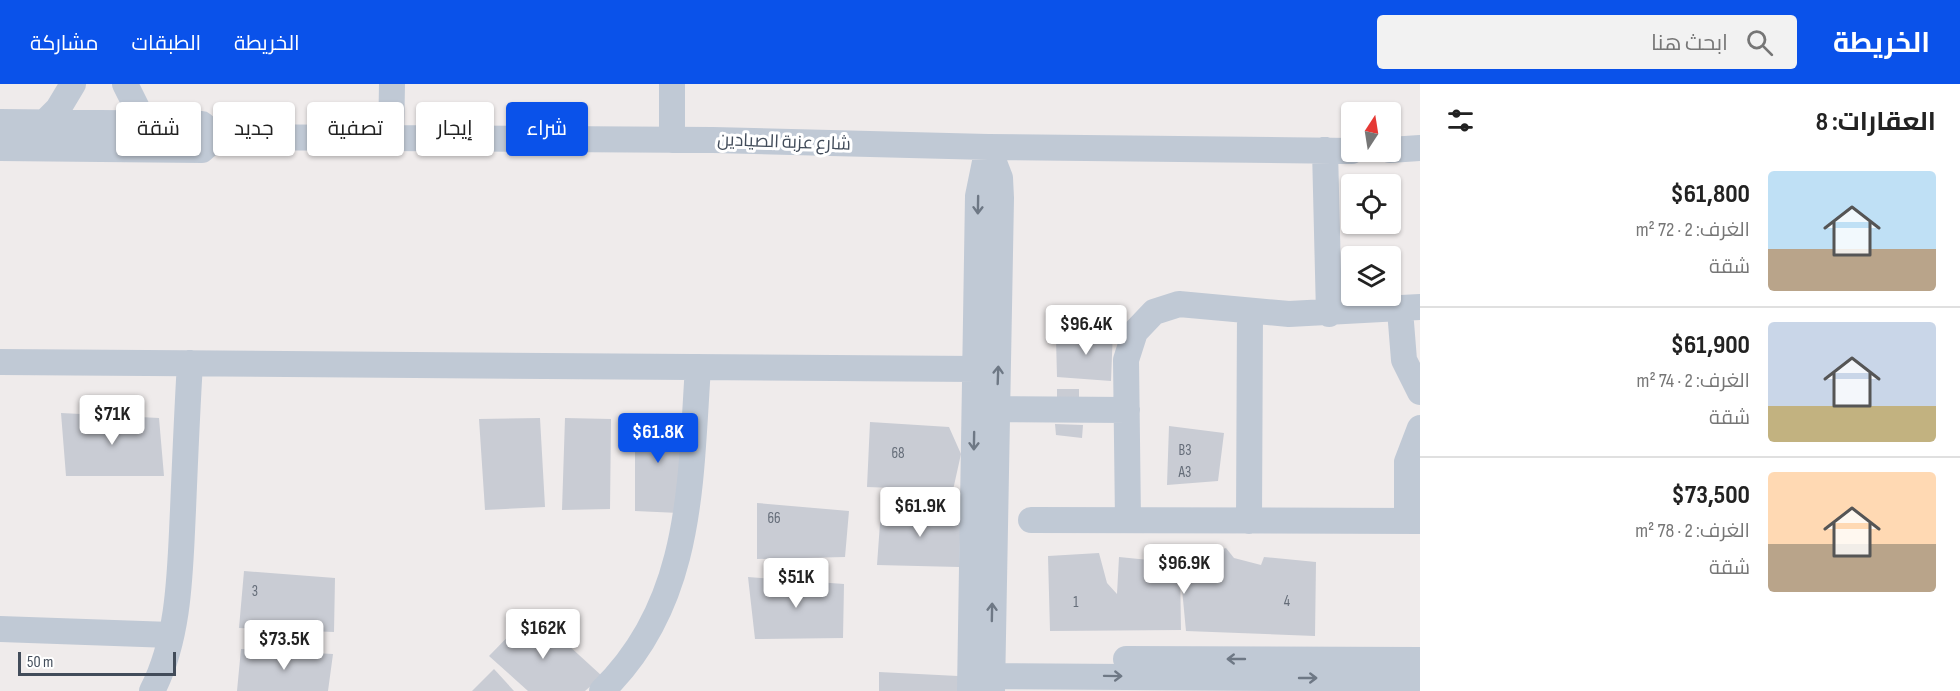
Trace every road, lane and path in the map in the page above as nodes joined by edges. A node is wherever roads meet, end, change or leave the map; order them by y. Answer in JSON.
{"nodes":[{"id":1,"x":73,"y":84,"type":"edge"},
{"id":2,"x":125,"y":84,"type":"edge"},
{"id":3,"x":392,"y":84,"type":"edge"},
{"id":4,"x":672,"y":84,"type":"edge"},
{"id":5,"x":134,"y":102,"type":"edge"},
{"id":6,"x":392,"y":102,"type":"edge"},
{"id":7,"x":0,"y":122,"type":"edge"},
{"id":8,"x":45,"y":122,"type":"junction"},
{"id":9,"x":116,"y":123,"type":"edge"},
{"id":10,"x":201,"y":123,"type":"edge"},
{"id":11,"x":213,"y":133,"type":"edge"},
{"id":12,"x":213,"y":140,"type":"edge"},
{"id":13,"x":404,"y":140,"type":"edge"},
{"id":14,"x":672,"y":140,"type":"junction"},
{"id":15,"x":988,"y":147,"type":"junction"},
{"id":16,"x":0,"y":148,"type":"edge"},
{"id":17,"x":1420,"y":148,"type":"edge"},
{"id":18,"x":1401,"y":149,"type":"edge"},
{"id":19,"x":1325,"y":150,"type":"junction"},
{"id":20,"x":1341,"y":151,"type":"edge"},
{"id":21,"x":1410,"y":308,"type":"edge"},
{"id":22,"x":1250,"y":312,"type":"junction"},
{"id":23,"x":1329,"y":314,"type":"junction"},
{"id":24,"x":0,"y":362,"type":"edge"},
{"id":25,"x":190,"y":363,"type":"junction"},
{"id":26,"x":698,"y":367,"type":"junction"},
{"id":27,"x":976,"y":369,"type":"junction"},
{"id":28,"x":1420,"y":392,"type":"edge"},
{"id":29,"x":996,"y":409,"type":"junction"},
{"id":30,"x":1127,"y":410,"type":"junction"},
{"id":31,"x":1420,"y":428,"type":"edge"},
{"id":32,"x":1031,"y":520,"type":"dead end"},
{"id":33,"x":1128,"y":520,"type":"junction"},
{"id":34,"x":1249,"y":521,"type":"junction"},
{"id":35,"x":1414,"y":521,"type":"edge"},
{"id":36,"x":0,"y":630,"type":"edge"},
{"id":37,"x":171,"y":634,"type":"junction"},
{"id":38,"x":1420,"y":660,"type":"edge"},
{"id":39,"x":981,"y":675,"type":"edge"},
{"id":40,"x":1420,"y":679,"type":"edge"},
{"id":41,"x":1276,"y":684,"type":"edge"},
{"id":42,"x":162,"y":686,"type":"edge"},
{"id":43,"x":602,"y":691,"type":"edge"}],
"edges":[{"from":1,"to":8,"type":"street"},
{"from":2,"to":5,"type":"street"},
{"from":3,"to":6,"type":"street"},
{"from":4,"to":14,"type":"street"},
{"from":7,"to":8,"type":"street","name":"شارع عزبة الصيادين"},
{"from":8,"to":9,"type":"street","name":"شارع عزبة الصيادين"},
{"from":10,"to":11,"type":"street","name":"شارع عزبة الصيادين"},
{"from":12,"to":16,"type":"street","name":"شارع عزبة الصيادين"},
{"from":13,"to":14,"type":"street","name":"شارع عزبة الصيادين"},
{"from":14,"to":15,"type":"street","name":"شارع عزبة الصيادين"},
{"from":15,"to":19,"type":"street","name":"شارع عزبة الصيادين"},
{"from":15,"to":27,"type":"street","one_way":true},
{"from":29,"to":15,"type":"street","one_way":true},
{"from":17,"to":18,"type":"street"},
{"from":19,"to":20,"type":"street","name":"شارع عزبة الصيادين"},
{"from":19,"to":23,"type":"street"},
{"from":21,"to":23,"type":"street"},
{"from":21,"to":28,"type":"street"},
{"from":22,"to":23,"type":"street"},
{"from":22,"to":30,"type":"street"},
{"from":22,"to":34,"type":"street"},
{"from":24,"to":25,"type":"street"},
{"from":25,"to":26,"type":"street"},
{"from":25,"to":37,"type":"street"},
{"from":26,"to":27,"type":"street"},
{"from":26,"to":43,"type":"street"},
{"from":27,"to":39,"type":"street","one_way":true},
{"from":29,"to":30,"type":"street"},
{"from":39,"to":29,"type":"street","one_way":true},
{"from":30,"to":33,"type":"street"},
{"from":31,"to":35,"type":"street"},
{"from":32,"to":33,"type":"street"},
{"from":33,"to":34,"type":"street"},
{"from":34,"to":35,"type":"street"},
{"from":36,"to":37,"type":"street"},
{"from":37,"to":42,"type":"street"},
{"from":38,"to":39,"type":"street","one_way":true},
{"from":39,"to":41,"type":"street","one_way":true},
{"from":41,"to":40,"type":"street","one_way":true}]}
